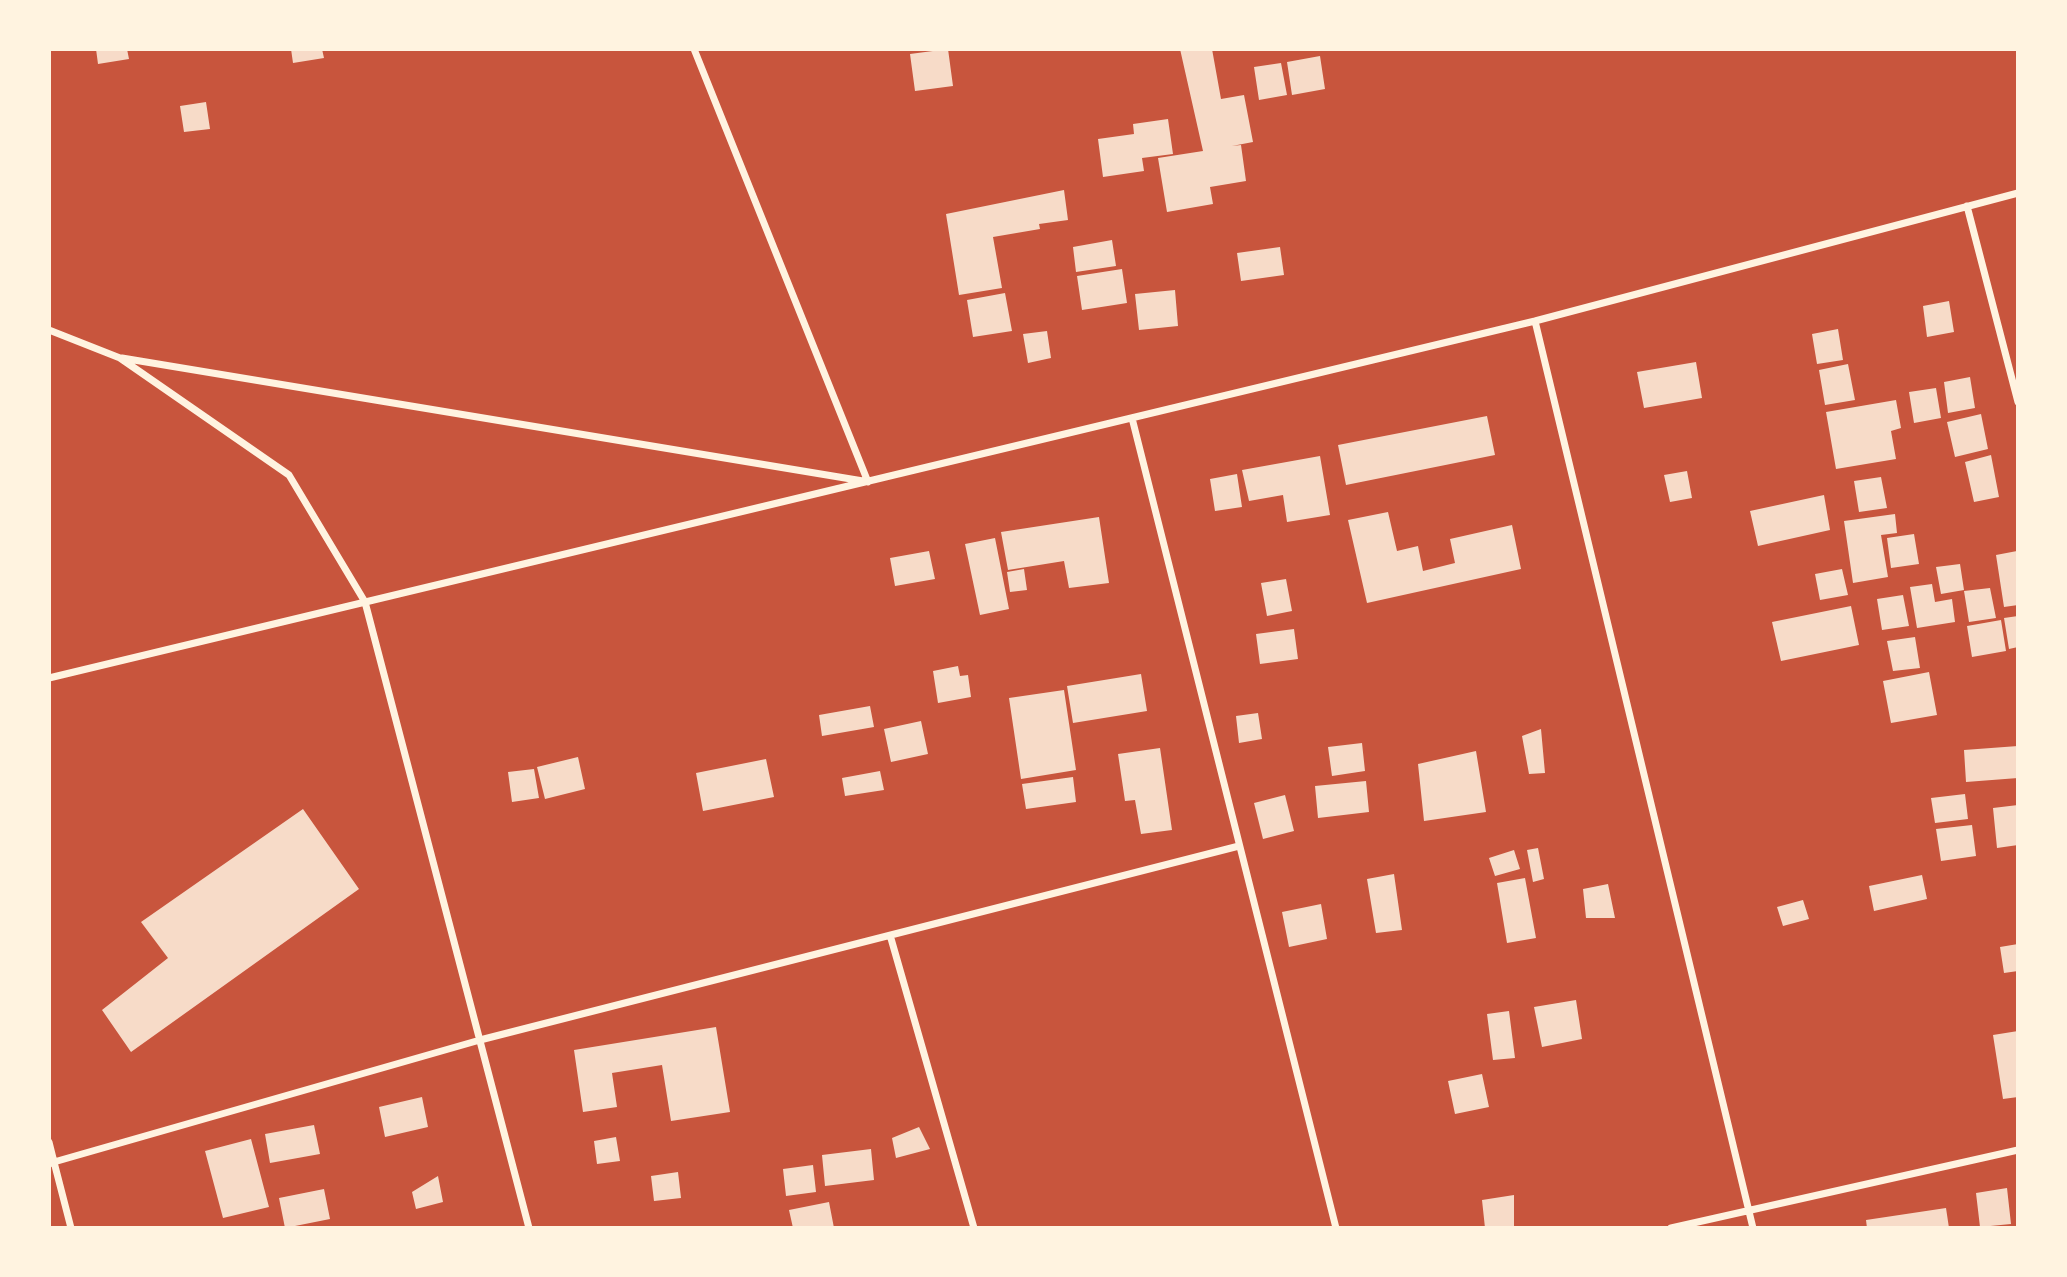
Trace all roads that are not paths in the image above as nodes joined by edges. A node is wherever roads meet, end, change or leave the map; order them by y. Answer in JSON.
{"nodes":[{"id":1,"x":694,"y":49,"type":"edge"},
{"id":2,"x":2018,"y":192,"type":"edge"},
{"id":3,"x":1967,"y":206,"type":"junction"},
{"id":4,"x":1535,"y":321,"type":"junction"},
{"id":5,"x":49,"y":330,"type":"edge"},
{"id":6,"x":120,"y":358,"type":"junction"},
{"id":7,"x":2018,"y":402,"type":"edge"},
{"id":8,"x":1132,"y":418,"type":"junction"},
{"id":9,"x":867,"y":482,"type":"junction"},
{"id":10,"x":365,"y":602,"type":"junction"},
{"id":11,"x":49,"y":678,"type":"edge"},
{"id":12,"x":1240,"y":846,"type":"junction"},
{"id":13,"x":890,"y":935,"type":"junction"},
{"id":14,"x":480,"y":1040,"type":"junction"},
{"id":15,"x":49,"y":1142,"type":"edge"},
{"id":16,"x":2018,"y":1150,"type":"edge"},
{"id":17,"x":51,"y":1163,"type":"edge"},
{"id":18,"x":1749,"y":1209,"type":"junction"},
{"id":19,"x":71,"y":1228,"type":"edge"},
{"id":20,"x":529,"y":1228,"type":"edge"},
{"id":21,"x":974,"y":1228,"type":"edge"},
{"id":22,"x":1336,"y":1228,"type":"edge"},
{"id":23,"x":1671,"y":1228,"type":"edge"},
{"id":24,"x":1754,"y":1228,"type":"edge"}],
"edges":[{"from":1,"to":9,"type":"street"},
{"from":2,"to":3,"type":"street"},
{"from":3,"to":4,"type":"street"},
{"from":3,"to":7,"type":"street"},
{"from":4,"to":8,"type":"street"},
{"from":4,"to":18,"type":"street"},
{"from":5,"to":6,"type":"street"},
{"from":6,"to":9,"type":"street"},
{"from":6,"to":10,"type":"street"},
{"from":8,"to":9,"type":"street"},
{"from":8,"to":12,"type":"street"},
{"from":9,"to":10,"type":"street"},
{"from":10,"to":11,"type":"street"},
{"from":10,"to":14,"type":"street"},
{"from":12,"to":13,"type":"street"},
{"from":12,"to":22,"type":"street"},
{"from":13,"to":14,"type":"street"},
{"from":13,"to":21,"type":"street"},
{"from":14,"to":17,"type":"street"},
{"from":14,"to":20,"type":"street"},
{"from":15,"to":17,"type":"street"},
{"from":16,"to":18,"type":"street"},
{"from":17,"to":19,"type":"street"},
{"from":18,"to":23,"type":"street"},
{"from":18,"to":24,"type":"street"}]}
